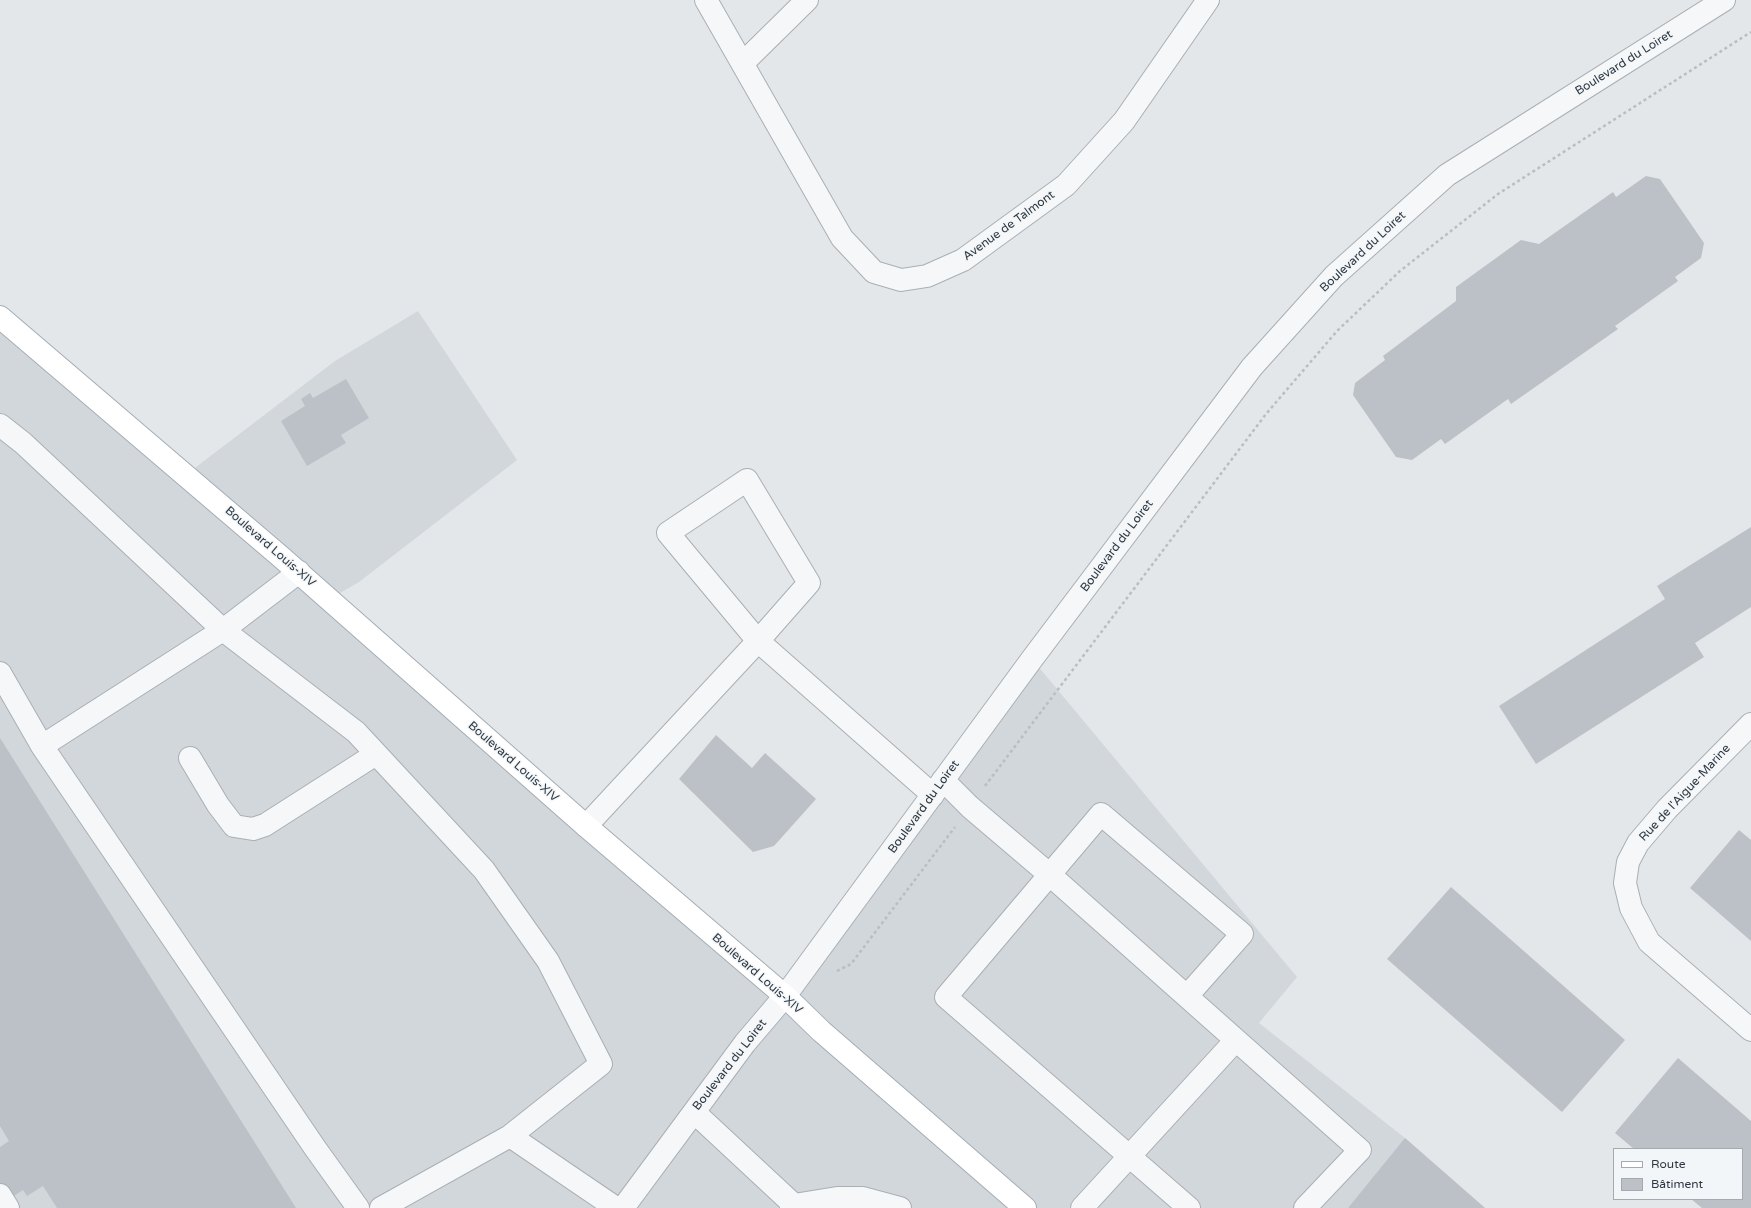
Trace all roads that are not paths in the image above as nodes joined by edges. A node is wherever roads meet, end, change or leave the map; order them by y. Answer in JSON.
{"nodes":[{"id":1,"x":706,"y":0,"type":"edge"},
{"id":2,"x":808,"y":0,"type":"edge"},
{"id":3,"x":1208,"y":0,"type":"edge"},
{"id":4,"x":1724,"y":0,"type":"edge"},
{"id":5,"x":743,"y":63,"type":"junction"},
{"id":6,"x":1,"y":319,"type":"edge"},
{"id":7,"x":0,"y":425,"type":"edge"},
{"id":8,"x":299,"y":572,"type":"junction"},
{"id":9,"x":223,"y":630,"type":"junction"},
{"id":10,"x":758,"y":641,"type":"junction"},
{"id":11,"x":0,"y":673,"type":"edge"},
{"id":12,"x":1751,"y":724,"type":"edge"},
{"id":13,"x":42,"y":746,"type":"junction"},
{"id":14,"x":376,"y":754,"type":"junction"},
{"id":15,"x":190,"y":758,"type":"dead end"},
{"id":16,"x":938,"y":788,"type":"junction"},
{"id":17,"x":586,"y":826,"type":"junction"},
{"id":18,"x":1050,"y":875,"type":"junction"},
{"id":19,"x":785,"y":996,"type":"junction"},
{"id":20,"x":1187,"y":996,"type":"junction"},
{"id":21,"x":1751,"y":1030,"type":"edge"},
{"id":22,"x":1236,"y":1040,"type":"junction"},
{"id":23,"x":694,"y":1112,"type":"junction"},
{"id":24,"x":510,"y":1136,"type":"junction"},
{"id":25,"x":1129,"y":1156,"type":"junction"},
{"id":26,"x":0,"y":1195,"type":"edge"},
{"id":27,"x":793,"y":1206,"type":"edge"},
{"id":28,"x":8,"y":1208,"type":"edge"},
{"id":29,"x":358,"y":1208,"type":"edge"},
{"id":30,"x":381,"y":1208,"type":"edge"},
{"id":31,"x":616,"y":1208,"type":"edge"},
{"id":32,"x":623,"y":1208,"type":"edge"},
{"id":33,"x":900,"y":1208,"type":"edge"},
{"id":34,"x":1025,"y":1208,"type":"edge"},
{"id":35,"x":1082,"y":1208,"type":"edge"},
{"id":36,"x":1189,"y":1208,"type":"edge"},
{"id":37,"x":1305,"y":1208,"type":"edge"}],
"edges":[{"from":1,"to":5,"type":"street","name":"Avenue de Talmont"},
{"from":2,"to":5,"type":"street"},
{"from":3,"to":5,"type":"street","name":"Avenue de Talmont"},
{"from":4,"to":16,"type":"street","name":"Boulevard du Loiret"},
{"from":6,"to":8,"type":"main road","name":"Boulevard Louis-XIV"},
{"from":7,"to":9,"type":"street"},
{"from":8,"to":9,"type":"street"},
{"from":8,"to":17,"type":"main road","name":"Boulevard Louis-XIV"},
{"from":9,"to":13,"type":"street"},
{"from":9,"to":14,"type":"street"},
{"from":10,"to":10,"type":"street"},
{"from":10,"to":16,"type":"street"},
{"from":10,"to":17,"type":"street"},
{"from":11,"to":13,"type":"street"},
{"from":12,"to":21,"type":"street","name":"Rue de l'Aigue-Marine"},
{"from":13,"to":29,"type":"street"},
{"from":14,"to":15,"type":"street"},
{"from":14,"to":24,"type":"street"},
{"from":16,"to":18,"type":"street"},
{"from":16,"to":19,"type":"street","name":"Boulevard du Loiret"},
{"from":17,"to":19,"type":"main road","name":"Boulevard Louis-XIV"},
{"from":18,"to":20,"type":"street"},
{"from":18,"to":20,"type":"street"},
{"from":18,"to":25,"type":"street"},
{"from":19,"to":23,"type":"street","name":"Boulevard du Loiret"},
{"from":19,"to":34,"type":"main road","name":"Boulevard Louis-XIV"},
{"from":20,"to":22,"type":"street"},
{"from":22,"to":25,"type":"street"},
{"from":22,"to":37,"type":"street"},
{"from":23,"to":27,"type":"street"},
{"from":23,"to":32,"type":"street","name":"Boulevard du Loiret"},
{"from":24,"to":30,"type":"street"},
{"from":24,"to":31,"type":"street"},
{"from":25,"to":35,"type":"street"},
{"from":25,"to":36,"type":"street"},
{"from":26,"to":28,"type":"street"},
{"from":27,"to":33,"type":"street"}]}
